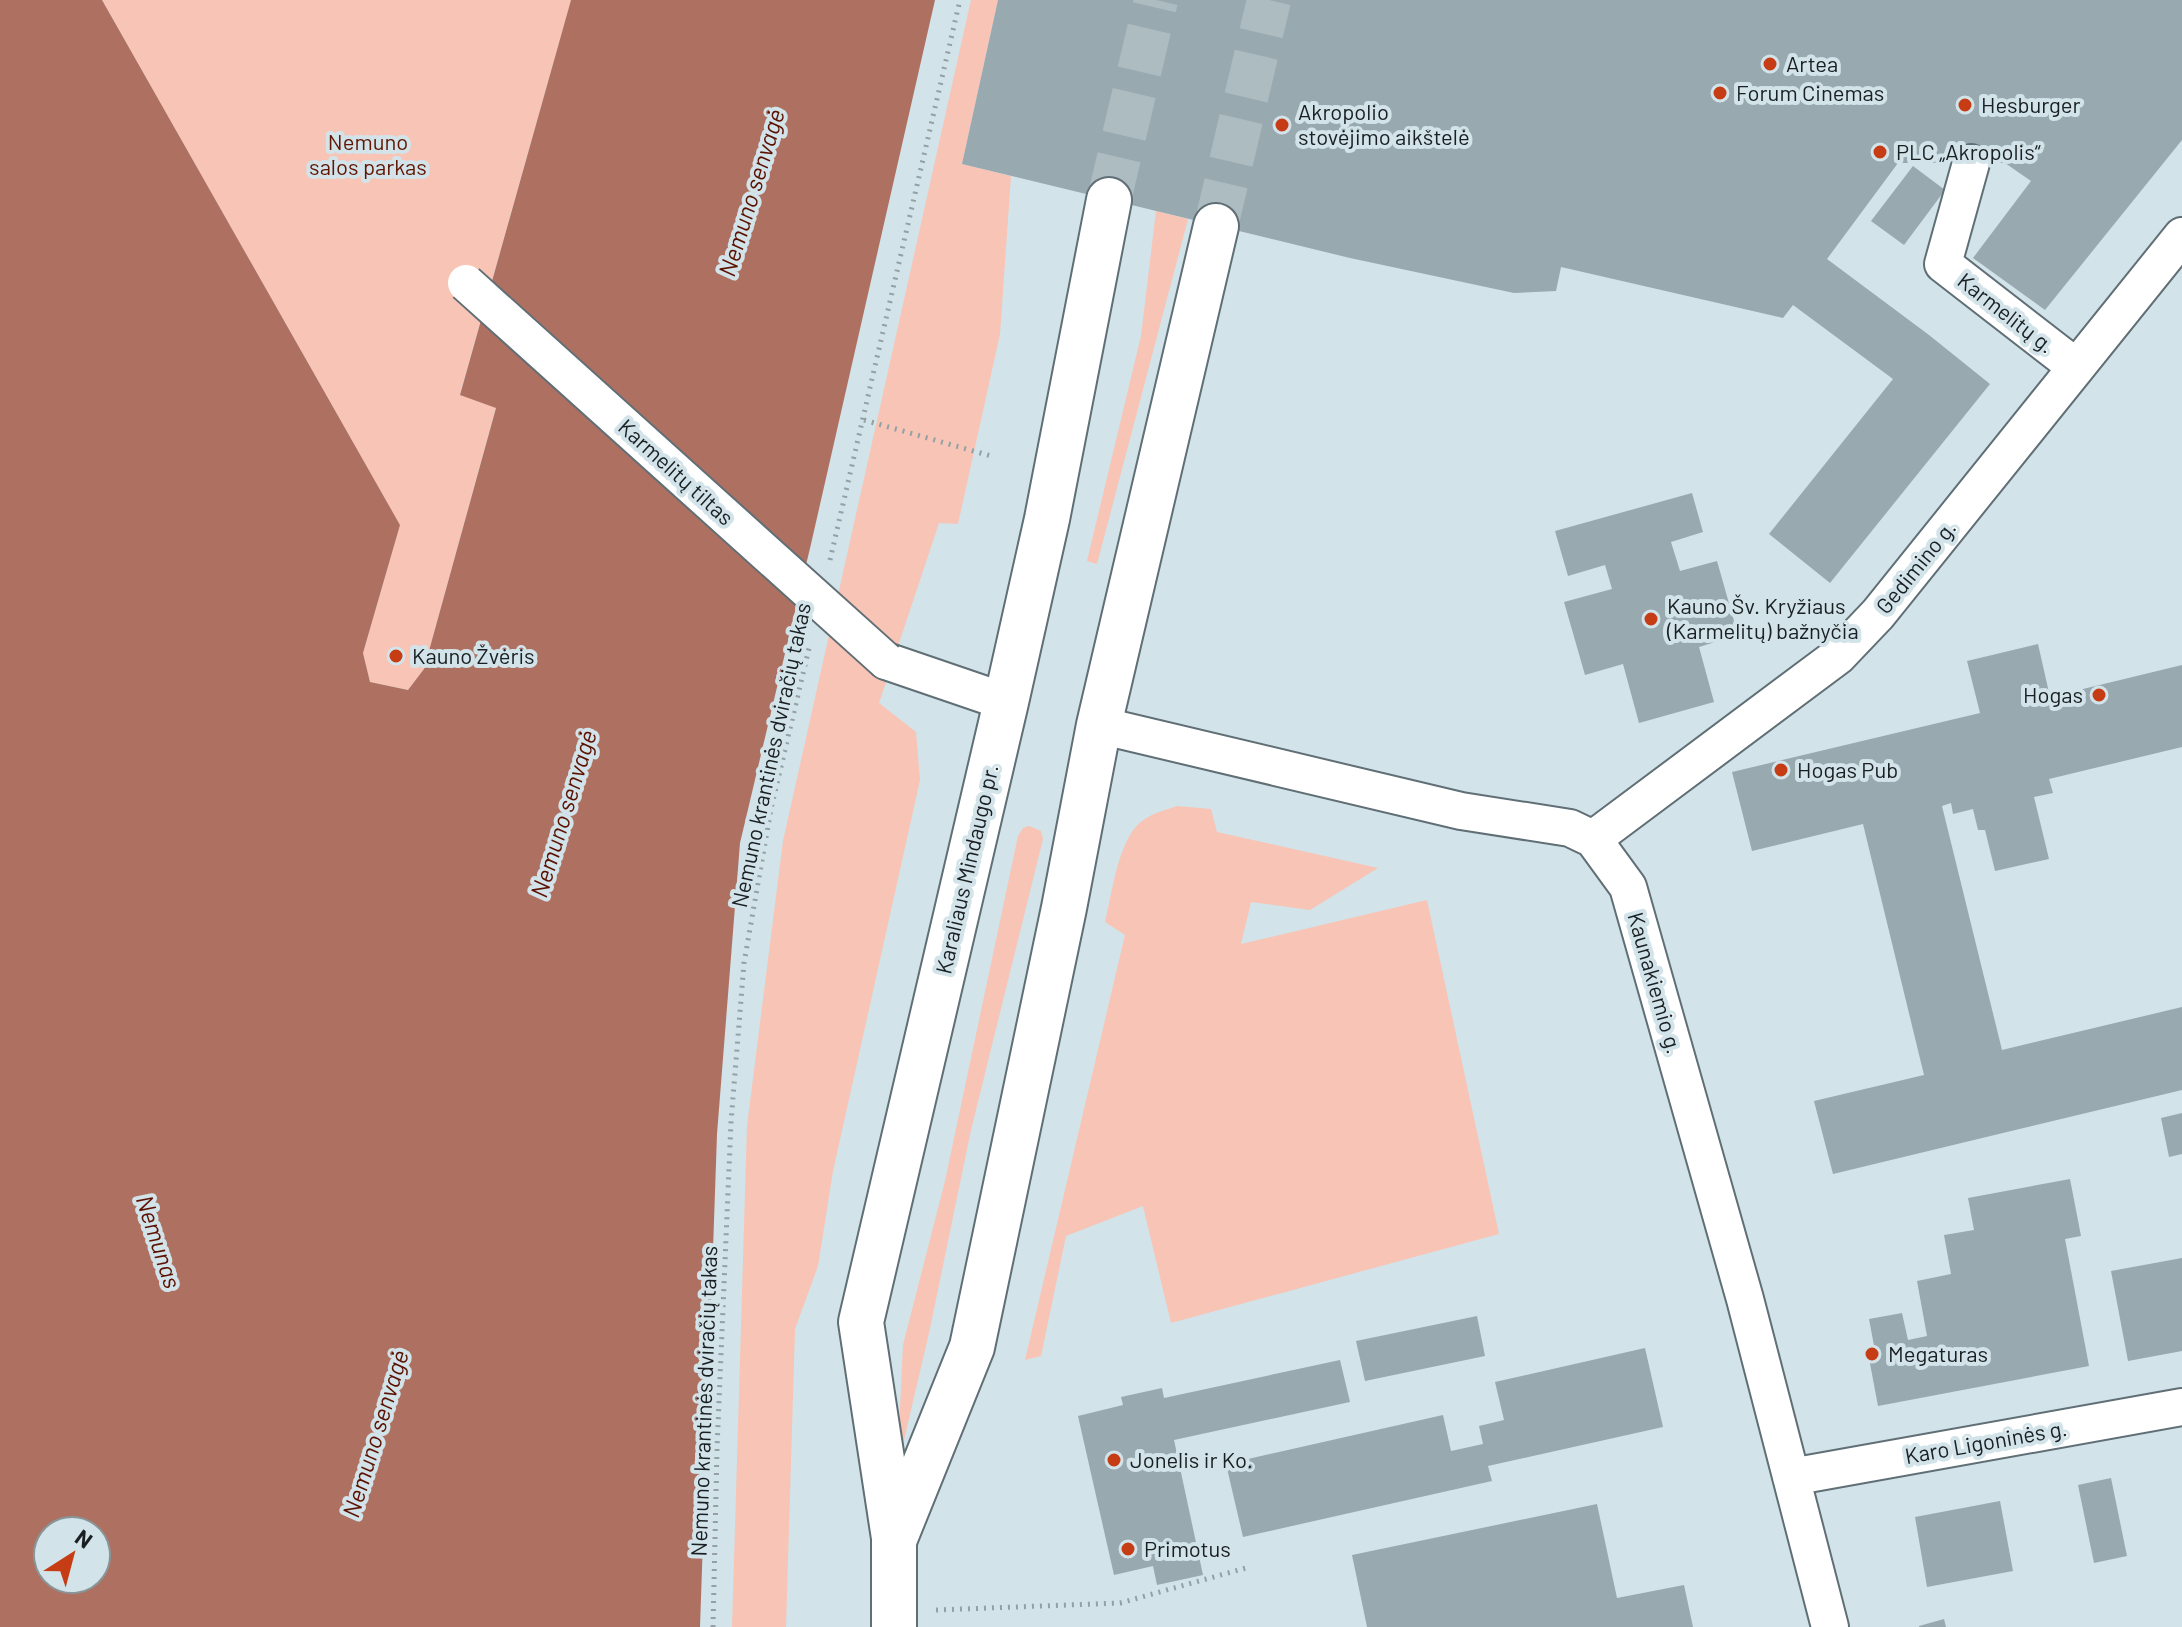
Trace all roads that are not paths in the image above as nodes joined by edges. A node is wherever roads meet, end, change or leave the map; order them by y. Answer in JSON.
{"nodes":[{"id":1,"x":1971,"y":163,"type":"dead end"},
{"id":2,"x":1109,"y":200,"type":"tunnel mouth"},
{"id":3,"x":1216,"y":226,"type":"tunnel mouth"},
{"id":4,"x":2182,"y":236,"type":"edge"},
{"id":5,"x":466,"y":283,"type":"dead end"},
{"id":6,"x":2076,"y":367,"type":"junction"},
{"id":7,"x":1006,"y":702,"type":"junction"},
{"id":8,"x":1099,"y":725,"type":"junction"},
{"id":9,"x":1593,"y":839,"type":"junction"},
{"id":10,"x":2182,"y":1407,"type":"edge"},
{"id":11,"x":1791,"y":1477,"type":"junction"},
{"id":12,"x":894,"y":1538,"type":"junction"},
{"id":13,"x":894,"y":1620,"type":"edge"},
{"id":14,"x":1830,"y":1627,"type":"edge"}],
"edges":[{"from":1,"to":6,"type":"street","name":"Karmelitų g."},
{"from":2,"to":7,"type":"main road","name":"Karaliaus Mindaugo pr."},
{"from":3,"to":8,"type":"main road","name":"Karaliaus Mindaugo pr."},
{"from":4,"to":6,"type":"street","name":"Gedimino g."},
{"from":5,"to":7,"type":"street","name":"Karmelitų tiltas","bridge":true},
{"from":6,"to":9,"type":"street","name":"Gedimino g."},
{"from":7,"to":12,"type":"main road","name":"Karaliaus Mindaugo pr."},
{"from":8,"to":9,"type":"street"},
{"from":8,"to":12,"type":"main road","name":"Karaliaus Mindaugo pr."},
{"from":9,"to":11,"type":"street","name":"Kaunakiemio g."},
{"from":10,"to":11,"type":"street","name":"Karo Ligoninės g."},
{"from":11,"to":14,"type":"street","name":"Kaunakiemio g."},
{"from":12,"to":13,"type":"main road","name":"Karaliaus Mindaugo pr."}]}
